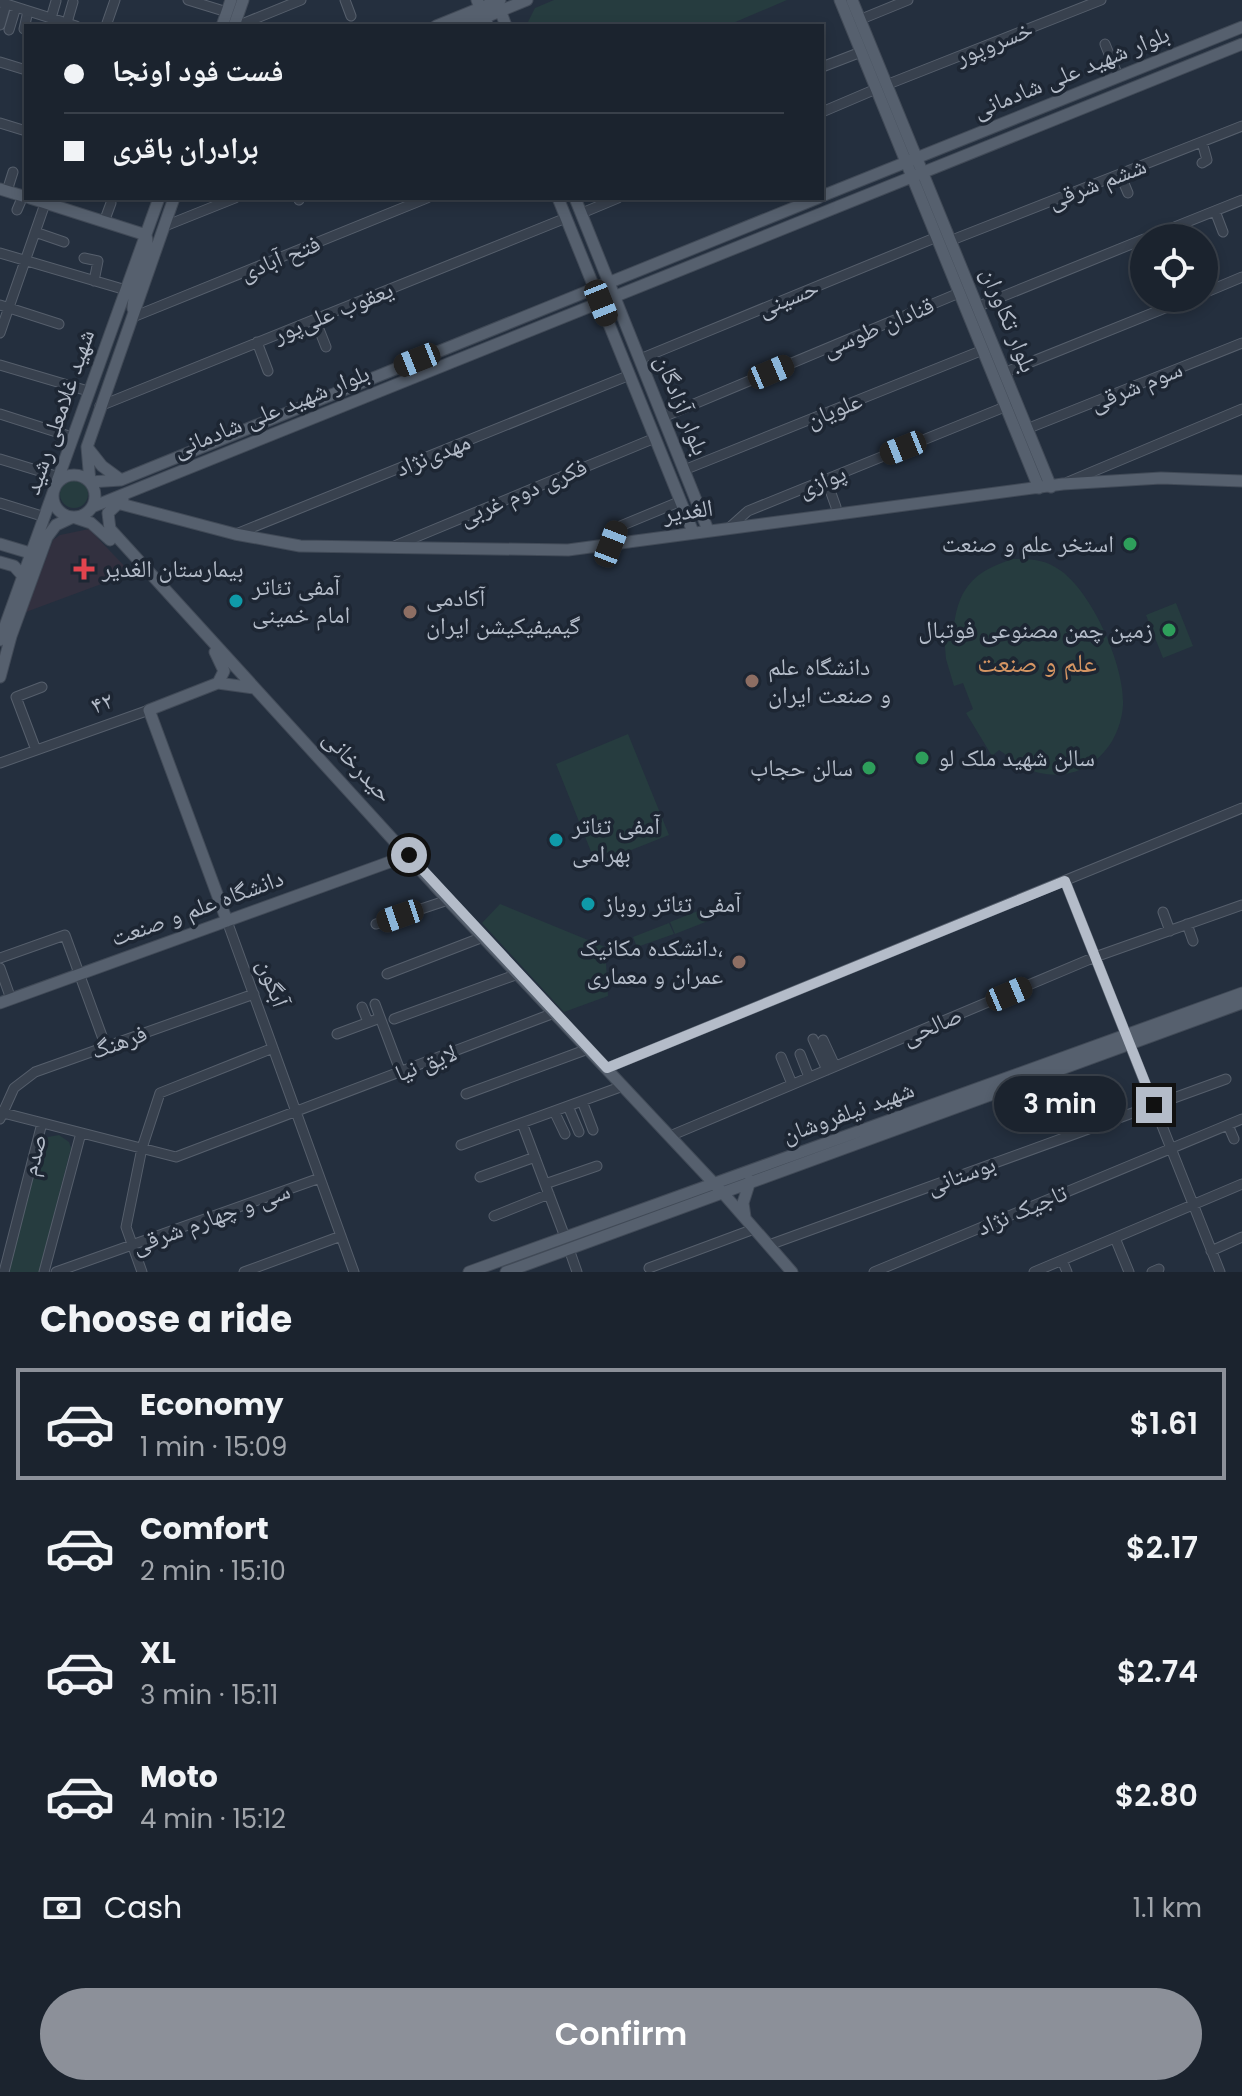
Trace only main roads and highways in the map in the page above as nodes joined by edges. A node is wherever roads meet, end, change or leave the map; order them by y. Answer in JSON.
{"nodes":[{"id":1,"x":231,"y":0,"type":"edge"},
{"id":2,"x":243,"y":0,"type":"edge"},
{"id":3,"x":527,"y":0,"type":"edge"},
{"id":4,"x":840,"y":0,"type":"edge"},
{"id":5,"x":852,"y":0,"type":"edge"},
{"id":6,"x":498,"y":3,"type":"edge"},
{"id":7,"x":482,"y":13,"type":"edge"},
{"id":8,"x":223,"y":24,"type":"edge"},
{"id":9,"x":236,"y":24,"type":"edge"},
{"id":10,"x":443,"y":24,"type":"edge"},
{"id":11,"x":505,"y":24,"type":"edge"},
{"id":12,"x":1242,"y":27,"type":"edge"},
{"id":13,"x":1242,"y":44,"type":"edge"},
{"id":14,"x":881,"y":87,"type":"junction"},
{"id":15,"x":910,"y":160,"type":"junction"},
{"id":16,"x":921,"y":171,"type":"junction"},
{"id":17,"x":909,"y":175,"type":"junction"},
{"id":18,"x":4,"y":190,"type":"edge"},
{"id":19,"x":824,"y":195,"type":"edge"},
{"id":20,"x":24,"y":196,"type":"edge"},
{"id":21,"x":46,"y":200,"type":"edge"},
{"id":22,"x":158,"y":200,"type":"edge"},
{"id":23,"x":173,"y":200,"type":"edge"},
{"id":24,"x":559,"y":200,"type":"edge"},
{"id":25,"x":576,"y":200,"type":"edge"},
{"id":26,"x":813,"y":200,"type":"edge"},
{"id":27,"x":154,"y":213,"type":"junction"},
{"id":28,"x":166,"y":222,"type":"junction"},
{"id":29,"x":146,"y":235,"type":"junction"},
{"id":30,"x":610,"y":283,"type":"junction"},
{"id":31,"x":595,"y":289,"type":"junction"},
{"id":32,"x":615,"y":298,"type":"junction"},
{"id":33,"x":601,"y":303,"type":"junction"},
{"id":34,"x":133,"y":317,"type":"junction"},
{"id":35,"x":87,"y":447,"type":"junction"},
{"id":36,"x":118,"y":480,"type":"junction"},
{"id":37,"x":1239,"y":480,"type":"edge"},
{"id":38,"x":90,"y":482,"type":"junction"},
{"id":39,"x":1050,"y":486,"type":"junction"},
{"id":40,"x":139,"y":488,"type":"junction"},
{"id":41,"x":54,"y":490,"type":"junction"},
{"id":42,"x":118,"y":499,"type":"junction"},
{"id":43,"x":92,"y":507,"type":"junction"},
{"id":44,"x":142,"y":510,"type":"junction"},
{"id":45,"x":73,"y":517,"type":"junction"},
{"id":46,"x":708,"y":530,"type":"junction"},
{"id":47,"x":693,"y":532,"type":"junction"},
{"id":48,"x":0,"y":544,"type":"edge"},
{"id":49,"x":30,"y":553,"type":"junction"},
{"id":50,"x":0,"y":562,"type":"edge"},
{"id":51,"x":22,"y":575,"type":"junction"},
{"id":52,"x":0,"y":640,"type":"edge"},
{"id":53,"x":0,"y":677,"type":"edge"},
{"id":54,"x":218,"y":683,"type":"junction"},
{"id":55,"x":257,"y":689,"type":"junction"},
{"id":56,"x":149,"y":710,"type":"joint"},
{"id":57,"x":409,"y":855,"type":"junction"},
{"id":58,"x":220,"y":902,"type":"junction"},
{"id":59,"x":243,"y":915,"type":"junction"},
{"id":60,"x":227,"y":921,"type":"junction"},
{"id":61,"x":1242,"y":993,"type":"edge"},
{"id":62,"x":6,"y":1001,"type":"edge"},
{"id":63,"x":1242,"y":1003,"type":"edge"},
{"id":64,"x":1128,"y":1039,"type":"junction"},
{"id":65,"x":750,"y":1181,"type":"junction"},
{"id":66,"x":718,"y":1187,"type":"junction"},
{"id":67,"x":745,"y":1218,"type":"junction"},
{"id":68,"x":565,"y":1237,"type":"junction"},
{"id":69,"x":569,"y":1249,"type":"junction"},
{"id":70,"x":790,"y":1270,"type":"edge"},
{"id":71,"x":469,"y":1272,"type":"edge"},
{"id":72,"x":507,"y":1272,"type":"edge"}],
"edges":[{"from":1,"to":8,"type":"main road"},
{"from":2,"to":9,"type":"main road"},
{"from":3,"to":6,"type":"main road"},
{"from":4,"to":14,"type":"main road"},
{"from":5,"to":14,"type":"main road"},
{"from":6,"to":7,"type":"main road"},
{"from":6,"to":11,"type":"main road"},
{"from":7,"to":10,"type":"main road"},
{"from":12,"to":15,"type":"main road","name":"بلوار شهید علی شادمانی"},
{"from":13,"to":16,"type":"main road","name":"بلوار شهید علی شادمانی"},
{"from":14,"to":15,"type":"main road"},
{"from":15,"to":16,"type":"main road","name":"بلوار تکاوران"},
{"from":15,"to":17,"type":"main road","name":"بلوار تکاوران"},
{"from":15,"to":19,"type":"main road","name":"بلوار شهید علی شادمانی"},
{"from":16,"to":17,"type":"main road","name":"بلوار شهید علی شادمانی"},
{"from":16,"to":39,"type":"main road","name":"بلوار تکاوران"},
{"from":17,"to":32,"type":"main road"},
{"from":17,"to":39,"type":"main road","name":"بلوار تکاوران"},
{"from":18,"to":20,"type":"main road"},
{"from":21,"to":29,"type":"main road"},
{"from":22,"to":27,"type":"main road","name":"شهید غلامعلی رشید"},
{"from":23,"to":28,"type":"main road","name":"شهید غلامعلی رشید"},
{"from":24,"to":31,"type":"main road"},
{"from":25,"to":30,"type":"main road"},
{"from":26,"to":30,"type":"main road","name":"بلوار شهید علی شادمانی"},
{"from":27,"to":28,"type":"main road"},
{"from":27,"to":29,"type":"main road","name":"شهید غلامعلی رشید"},
{"from":28,"to":34,"type":"main road","name":"شهید غلامعلی رشید"},
{"from":29,"to":34,"type":"main road"},
{"from":29,"to":41,"type":"main road","name":"شهید غلامعلی رشید"},
{"from":30,"to":31,"type":"main road","name":"بلوار شهید علی شادمانی"},
{"from":30,"to":32,"type":"main road","name":"بلوار آزادگان"},
{"from":31,"to":33,"type":"main road","name":"بلوار آزادگان"},
{"from":31,"to":36,"type":"main road","name":"بلوار شهید علی شادمانی"},
{"from":32,"to":33,"type":"main road","name":"بلوار شهید علی شادمانی"},
{"from":32,"to":46,"type":"main road","name":"بلوار آزادگان"},
{"from":33,"to":40,"type":"main road","name":"بلوار شهید علی شادمانی"},
{"from":33,"to":47,"type":"main road","name":"بلوار آزادگان"},
{"from":34,"to":35,"type":"main road","name":"شهید غلامعلی رشید"},
{"from":35,"to":36,"type":"main road"},
{"from":35,"to":38,"type":"main road","name":"شهید غلامعلی رشید"},
{"from":36,"to":38,"type":"main road","name":"بلوار شهید علی شادمانی"},
{"from":36,"to":42,"type":"main road"},
{"from":37,"to":39,"type":"main road","name":"الغدیر"},
{"from":38,"to":41,"type":"main road"},
{"from":38,"to":43,"type":"main road"},
{"from":39,"to":46,"type":"main road","name":"الغدیر"},
{"from":40,"to":42,"type":"main road","name":"بلوار شهید علی شادمانی"},
{"from":40,"to":44,"type":"main road"},
{"from":41,"to":45,"type":"main road"},
{"from":41,"to":49,"type":"main road","name":"شهید غلامعلی رشید"},
{"from":42,"to":43,"type":"main road","name":"بلوار شهید علی شادمانی"},
{"from":42,"to":44,"type":"main road","name":"الغدیر"},
{"from":42,"to":55,"type":"main road","name":"حیدرخانی"},
{"from":43,"to":45,"type":"main road"},
{"from":44,"to":47,"type":"main road","name":"الغدیر"},
{"from":45,"to":53,"type":"main road","name":"شهید غلامعلی رشید"},
{"from":45,"to":54,"type":"main road"},
{"from":46,"to":47,"type":"main road","name":"الغدیر"},
{"from":48,"to":49,"type":"main road"},
{"from":49,"to":51,"type":"main road","name":"شهید غلامعلی رشید"},
{"from":50,"to":51,"type":"main road"},
{"from":51,"to":52,"type":"main road","name":"شهید غلامعلی رشید"},
{"from":54,"to":55,"type":"main road"},
{"from":54,"to":56,"type":"main road","name":"۴۲"},
{"from":55,"to":57,"type":"main road","name":"حیدرخانی"},
{"from":56,"to":58,"type":"main road","name":"آبگون"},
{"from":57,"to":59,"type":"main road","name":"دانشگاه علم و صنعت"},
{"from":57,"to":66,"type":"main road","name":"حیدرخانی"},
{"from":58,"to":59,"type":"main road"},
{"from":58,"to":60,"type":"main road","name":"آبگون"},
{"from":59,"to":60,"type":"main road","name":"دانشگاه علم و صنعت"},
{"from":60,"to":62,"type":"main road","name":"دانشگاه علم و صنعت"},
{"from":61,"to":64,"type":"main road","name":"شهید نیلفروشان"},
{"from":63,"to":64,"type":"main road","name":"شهید نیلفروشان"},
{"from":64,"to":65,"type":"main road","name":"شهید نیلفروشان"},
{"from":64,"to":66,"type":"main road","name":"شهید نیلفروشان"},
{"from":65,"to":66,"type":"main road","name":"شهید نیلفروشان"},
{"from":65,"to":67,"type":"main road"},
{"from":66,"to":67,"type":"main road","name":"حیدرخانی"},
{"from":66,"to":68,"type":"main road","name":"شهید نیلفروشان"},
{"from":66,"to":69,"type":"main road"},
{"from":67,"to":70,"type":"main road","name":"حیدرخانی"},
{"from":68,"to":69,"type":"main road"},
{"from":68,"to":71,"type":"main road","name":"شهید نیلفروشان"},
{"from":69,"to":72,"type":"main road"}]}
